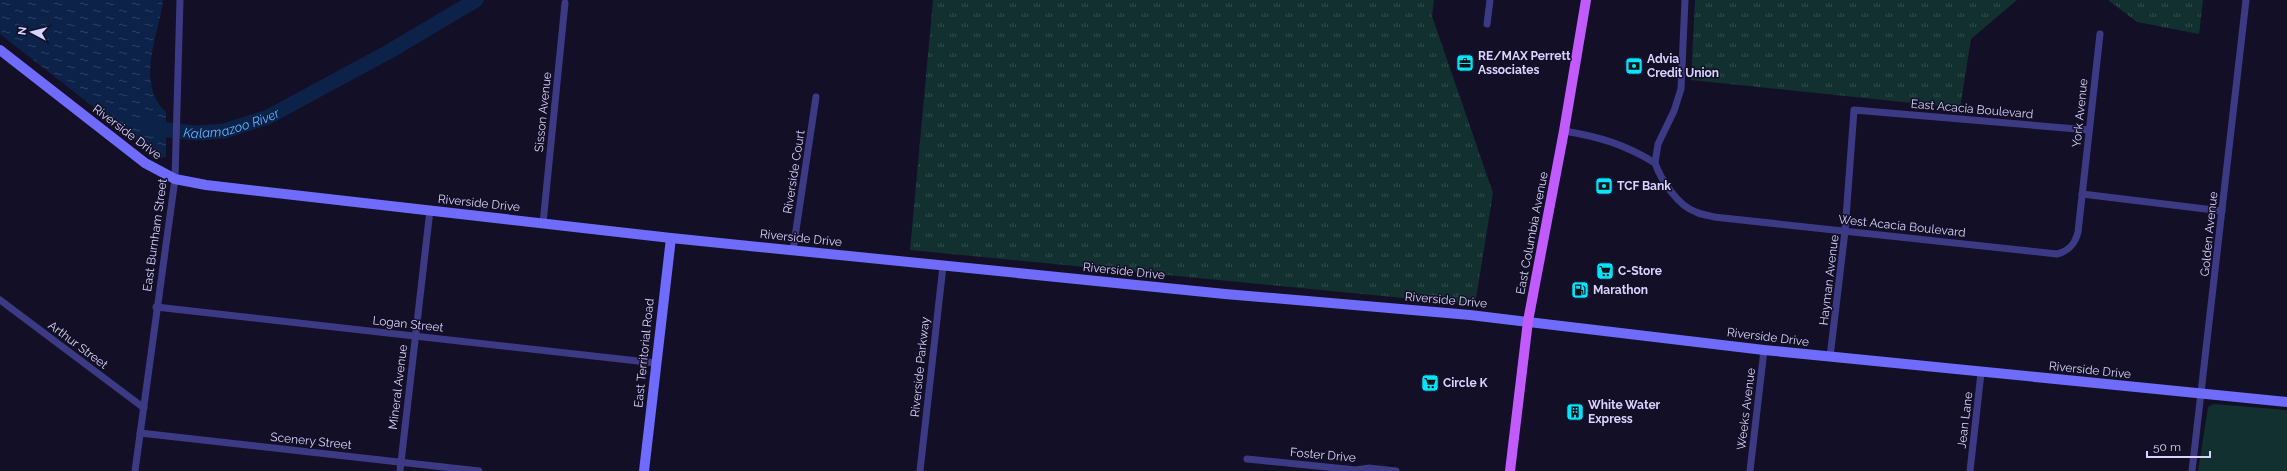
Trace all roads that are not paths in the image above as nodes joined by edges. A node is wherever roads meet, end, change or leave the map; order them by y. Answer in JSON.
{"nodes":[{"id":1,"x":180,"y":0,"type":"edge"},
{"id":2,"x":1490,"y":0,"type":"edge"},
{"id":3,"x":1586,"y":0,"type":"edge"},
{"id":4,"x":1685,"y":0,"type":"edge"},
{"id":5,"x":2246,"y":0,"type":"edge"},
{"id":6,"x":566,"y":3,"type":"dead end"},
{"id":7,"x":1487,"y":24,"type":"dead end"},
{"id":8,"x":2100,"y":34,"type":"dead end"},
{"id":9,"x":0,"y":50,"type":"edge"},
{"id":10,"x":816,"y":97,"type":"dead end"},
{"id":11,"x":1854,"y":110,"type":"joint"},
{"id":12,"x":2089,"y":130,"type":"junction"},
{"id":13,"x":1564,"y":131,"type":"junction"},
{"id":14,"x":1655,"y":163,"type":"junction"},
{"id":15,"x":175,"y":178,"type":"junction"},
{"id":16,"x":2082,"y":194,"type":"junction"},
{"id":17,"x":430,"y":210,"type":"junction"},
{"id":18,"x":2222,"y":211,"type":"junction"},
{"id":19,"x":543,"y":223,"type":"junction"},
{"id":20,"x":1845,"y":231,"type":"junction"},
{"id":21,"x":671,"y":238,"type":"junction"},
{"id":22,"x":793,"y":250,"type":"junction"},
{"id":23,"x":943,"y":266,"type":"junction"},
{"id":24,"x":0,"y":300,"type":"edge"},
{"id":25,"x":156,"y":307,"type":"junction"},
{"id":26,"x":1528,"y":321,"type":"junction"},
{"id":27,"x":415,"y":336,"type":"junction"},
{"id":28,"x":1764,"y":350,"type":"junction"},
{"id":29,"x":1830,"y":357,"type":"junction"},
{"id":30,"x":656,"y":364,"type":"junction"},
{"id":31,"x":1981,"y":373,"type":"junction"},
{"id":32,"x":2202,"y":394,"type":"junction"},
{"id":33,"x":2287,"y":402,"type":"edge"},
{"id":34,"x":144,"y":408,"type":"junction"},
{"id":35,"x":140,"y":433,"type":"junction"},
{"id":36,"x":1248,"y":459,"type":"dead end"},
{"id":37,"x":401,"y":462,"type":"junction"},
{"id":38,"x":1356,"y":470,"type":"edge"},
{"id":39,"x":136,"y":471,"type":"edge"},
{"id":40,"x":400,"y":471,"type":"edge"},
{"id":41,"x":479,"y":471,"type":"edge"},
{"id":42,"x":644,"y":471,"type":"edge"},
{"id":43,"x":920,"y":471,"type":"edge"},
{"id":44,"x":1396,"y":471,"type":"edge"},
{"id":45,"x":1510,"y":471,"type":"edge"},
{"id":46,"x":1750,"y":471,"type":"edge"},
{"id":47,"x":1970,"y":471,"type":"edge"},
{"id":48,"x":2192,"y":471,"type":"edge"}],
"edges":[{"from":1,"to":15,"type":"street","name":"East Burnham Street"},
{"from":2,"to":7,"type":"street"},
{"from":3,"to":13,"type":"main road","name":"East Columbia Avenue"},
{"from":4,"to":14,"type":"street"},
{"from":5,"to":18,"type":"street","name":"Golden Avenue"},
{"from":6,"to":19,"type":"street","name":"Sisson Avenue"},
{"from":8,"to":12,"type":"street","name":"York Avenue"},
{"from":9,"to":15,"type":"street","name":"Riverside Drive"},
{"from":10,"to":22,"type":"street","name":"Riverside Court"},
{"from":11,"to":12,"type":"street","name":"East Acacia Boulevard"},
{"from":11,"to":20,"type":"street","name":"Hayman Avenue"},
{"from":12,"to":16,"type":"street","name":"York Avenue"},
{"from":13,"to":14,"type":"street","name":"West Acacia Boulevard"},
{"from":13,"to":26,"type":"main road","name":"East Columbia Avenue"},
{"from":14,"to":20,"type":"street","name":"West Acacia Boulevard"},
{"from":15,"to":17,"type":"street","name":"Riverside Drive"},
{"from":15,"to":25,"type":"street","name":"East Burnham Street"},
{"from":16,"to":18,"type":"street"},
{"from":16,"to":20,"type":"street","name":"West Acacia Boulevard"},
{"from":17,"to":19,"type":"street","name":"Riverside Drive"},
{"from":17,"to":27,"type":"street","name":"Mineral Avenue"},
{"from":18,"to":32,"type":"street","name":"Golden Avenue"},
{"from":19,"to":21,"type":"street","name":"Riverside Drive"},
{"from":20,"to":29,"type":"street","name":"Hayman Avenue"},
{"from":21,"to":22,"type":"street","name":"Riverside Drive"},
{"from":21,"to":30,"type":"street","name":"East Territorial Road"},
{"from":22,"to":23,"type":"street","name":"Riverside Drive"},
{"from":23,"to":26,"type":"street","name":"Riverside Drive"},
{"from":23,"to":43,"type":"street","name":"Riverside Parkway"},
{"from":24,"to":34,"type":"street","name":"Arthur Street"},
{"from":25,"to":27,"type":"street","name":"Logan Street"},
{"from":25,"to":34,"type":"street","name":"East Burnham Street"},
{"from":26,"to":28,"type":"street","name":"Riverside Drive"},
{"from":26,"to":45,"type":"main road","name":"East Columbia Avenue"},
{"from":27,"to":30,"type":"street","name":"Logan Street"},
{"from":27,"to":37,"type":"street","name":"Mineral Avenue"},
{"from":28,"to":29,"type":"street","name":"Riverside Drive"},
{"from":28,"to":46,"type":"street","name":"Weeks Avenue"},
{"from":29,"to":31,"type":"street","name":"Riverside Drive"},
{"from":30,"to":42,"type":"street","name":"East Territorial Road"},
{"from":31,"to":32,"type":"street","name":"Riverside Drive"},
{"from":31,"to":47,"type":"street","name":"Jean Lane"},
{"from":32,"to":33,"type":"street","name":"Riverside Drive"},
{"from":32,"to":48,"type":"street","name":"Golden Avenue"},
{"from":34,"to":35,"type":"street","name":"East Burnham Street"},
{"from":35,"to":37,"type":"street","name":"Scenery Street"},
{"from":35,"to":39,"type":"street","name":"East Burnham Street"},
{"from":36,"to":38,"type":"street","name":"Foster Drive"},
{"from":37,"to":40,"type":"street","name":"Mineral Avenue"},
{"from":37,"to":41,"type":"street","name":"Scenery Street"},
{"from":38,"to":44,"type":"street","name":"Foster Drive"}]}
